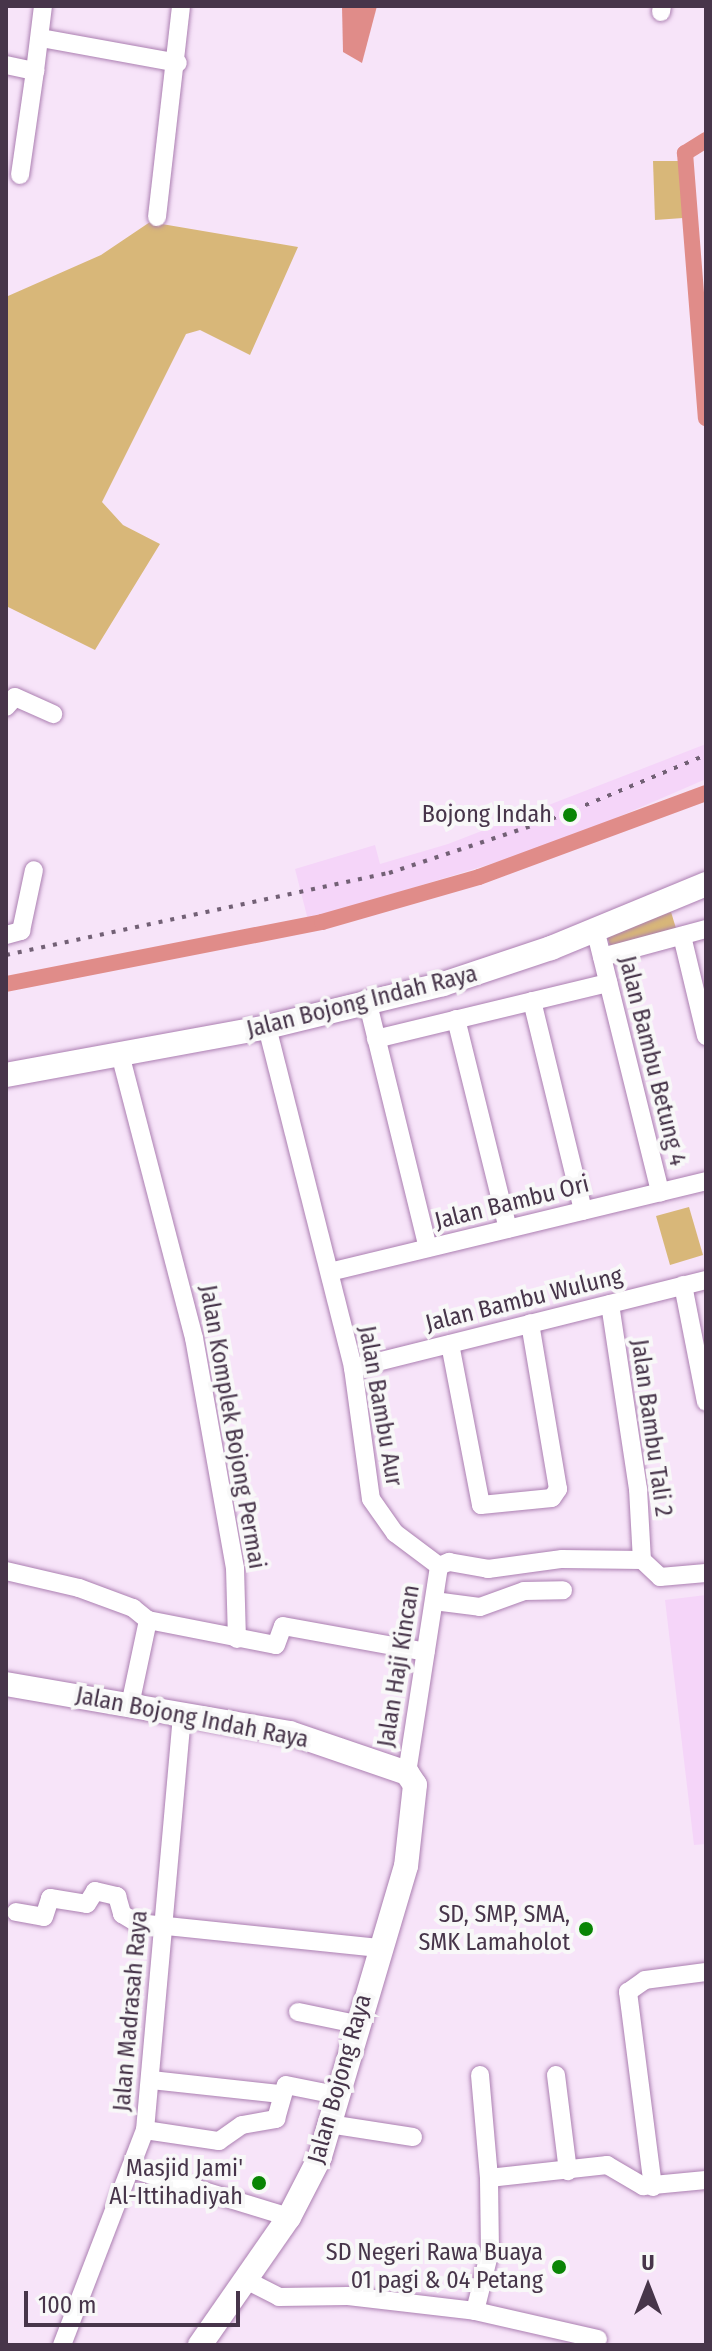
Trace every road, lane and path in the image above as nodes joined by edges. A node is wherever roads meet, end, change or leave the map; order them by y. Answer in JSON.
{"nodes":[{"id":1,"x":43,"y":6,"type":"edge"},
{"id":2,"x":181,"y":6,"type":"edge"},
{"id":3,"x":41,"y":38,"type":"junction"},
{"id":4,"x":178,"y":63,"type":"junction"},
{"id":5,"x":6,"y":65,"type":"edge"},
{"id":6,"x":35,"y":71,"type":"junction"},
{"id":7,"x":20,"y":175,"type":"dead end"},
{"id":8,"x":157,"y":217,"type":"dead end"},
{"id":9,"x":6,"y":707,"type":"edge"},
{"id":10,"x":53,"y":714,"type":"dead end"},
{"id":11,"x":34,"y":870,"type":"dead end"},
{"id":12,"x":706,"y":884,"type":"edge"},
{"id":13,"x":706,"y":929,"type":"edge"},
{"id":14,"x":6,"y":935,"type":"edge"},
{"id":15,"x":682,"y":936,"type":"junction"},
{"id":16,"x":608,"y":983,"type":"junction"},
{"id":17,"x":532,"y":1001,"type":"junction"},
{"id":18,"x":368,"y":1004,"type":"junction"},
{"id":19,"x":456,"y":1019,"type":"junction"},
{"id":20,"x":267,"y":1027,"type":"junction"},
{"id":21,"x":706,"y":1036,"type":"edge"},
{"id":22,"x":376,"y":1039,"type":"junction"},
{"id":23,"x":120,"y":1054,"type":"junction"},
{"id":24,"x":6,"y":1075,"type":"edge"},
{"id":25,"x":706,"y":1181,"type":"edge"},
{"id":26,"x":660,"y":1192,"type":"junction"},
{"id":27,"x":583,"y":1211,"type":"junction"},
{"id":28,"x":508,"y":1229,"type":"junction"},
{"id":29,"x":428,"y":1248,"type":"junction"},
{"id":30,"x":330,"y":1272,"type":"junction"},
{"id":31,"x":706,"y":1280,"type":"edge"},
{"id":32,"x":683,"y":1285,"type":"junction"},
{"id":33,"x":610,"y":1304,"type":"junction"},
{"id":34,"x":530,"y":1323,"type":"junction"},
{"id":35,"x":450,"y":1344,"type":"junction"},
{"id":36,"x":353,"y":1368,"type":"junction"},
{"id":37,"x":706,"y":1402,"type":"edge"},
{"id":38,"x":642,"y":1560,"type":"junction"},
{"id":39,"x":439,"y":1566,"type":"junction"},
{"id":40,"x":6,"y":1571,"type":"edge"},
{"id":41,"x":706,"y":1573,"type":"edge"},
{"id":42,"x":563,"y":1590,"type":"dead end"},
{"id":43,"x":434,"y":1601,"type":"junction"},
{"id":44,"x":148,"y":1620,"type":"junction"},
{"id":45,"x":237,"y":1639,"type":"junction"},
{"id":46,"x":426,"y":1652,"type":"junction"},
{"id":47,"x":6,"y":1684,"type":"edge"},
{"id":48,"x":130,"y":1705,"type":"junction"},
{"id":49,"x":182,"y":1715,"type":"junction"},
{"id":50,"x":411,"y":1779,"type":"junction"},
{"id":51,"x":16,"y":1912,"type":"dead end"},
{"id":52,"x":164,"y":1922,"type":"junction"},
{"id":53,"x":380,"y":1948,"type":"junction"},
{"id":54,"x":706,"y":1972,"type":"edge"},
{"id":55,"x":298,"y":2012,"type":"dead end"},
{"id":56,"x":356,"y":2024,"type":"junction"},
{"id":57,"x":480,"y":2075,"type":"dead end"},
{"id":58,"x":556,"y":2075,"type":"dead end"},
{"id":59,"x":151,"y":2080,"type":"junction"},
{"id":60,"x":279,"y":2094,"type":"junction"},
{"id":61,"x":336,"y":2095,"type":"junction"},
{"id":62,"x":329,"y":2124,"type":"junction"},
{"id":63,"x":145,"y":2130,"type":"junction"},
{"id":64,"x":413,"y":2137,"type":"dead end"},
{"id":65,"x":132,"y":2169,"type":"junction"},
{"id":66,"x":568,"y":2171,"type":"junction"},
{"id":67,"x":489,"y":2178,"type":"junction"},
{"id":68,"x":706,"y":2180,"type":"edge"},
{"id":69,"x":653,"y":2187,"type":"junction"},
{"id":70,"x":289,"y":2217,"type":"junction"},
{"id":71,"x":246,"y":2280,"type":"junction"},
{"id":72,"x":475,"y":2311,"type":"junction"},
{"id":73,"x":598,"y":2339,"type":"dead end"},
{"id":74,"x":62,"y":2345,"type":"edge"},
{"id":75,"x":200,"y":2345,"type":"edge"}],
"edges":[{"from":1,"to":3,"type":"street"},
{"from":2,"to":4,"type":"street"},
{"from":3,"to":4,"type":"street"},
{"from":3,"to":6,"type":"street"},
{"from":4,"to":8,"type":"street"},
{"from":5,"to":6,"type":"street"},
{"from":6,"to":7,"type":"street"},
{"from":9,"to":10,"type":"street"},
{"from":11,"to":14,"type":"street"},
{"from":12,"to":18,"type":"street","name":"Jalan Bojong Indah Raya"},
{"from":13,"to":15,"type":"street"},
{"from":15,"to":16,"type":"street","name":"Jalan Bambu Betung 4"},
{"from":15,"to":21,"type":"street"},
{"from":16,"to":17,"type":"street"},
{"from":16,"to":26,"type":"street","name":"Jalan Bambu Betung 4"},
{"from":17,"to":19,"type":"street"},
{"from":17,"to":27,"type":"street"},
{"from":18,"to":20,"type":"street","name":"Jalan Bojong Indah Raya"},
{"from":18,"to":22,"type":"street"},
{"from":19,"to":22,"type":"street"},
{"from":19,"to":28,"type":"street"},
{"from":20,"to":23,"type":"street","name":"Jalan Bojong Indah Raya"},
{"from":20,"to":30,"type":"street","name":"Jalan Bambu Aur"},
{"from":22,"to":29,"type":"street"},
{"from":23,"to":24,"type":"street","name":"Jalan Bojong Indah Raya"},
{"from":23,"to":45,"type":"street","name":"Jalan Komplek Bojong Permai"},
{"from":25,"to":26,"type":"street","name":"Jalan Bambu Ori"},
{"from":26,"to":27,"type":"street","name":"Jalan Bambu Ori"},
{"from":27,"to":28,"type":"street","name":"Jalan Bambu Ori"},
{"from":28,"to":29,"type":"street","name":"Jalan Bambu Ori"},
{"from":29,"to":30,"type":"street","name":"Jalan Bambu Ori"},
{"from":30,"to":36,"type":"street","name":"Jalan Bambu Aur"},
{"from":31,"to":32,"type":"street","name":"Jalan Bambu Wulung"},
{"from":32,"to":33,"type":"street","name":"Jalan Bambu Wulung"},
{"from":32,"to":37,"type":"street"},
{"from":33,"to":34,"type":"street","name":"Jalan Bambu Wulung"},
{"from":33,"to":38,"type":"street","name":"Jalan Bambu Tali 2"},
{"from":34,"to":35,"type":"street","name":"Jalan Bambu Wulung"},
{"from":34,"to":35,"type":"street"},
{"from":35,"to":36,"type":"street","name":"Jalan Bambu Wulung"},
{"from":36,"to":39,"type":"street","name":"Jalan Bambu Aur"},
{"from":38,"to":39,"type":"street"},
{"from":38,"to":41,"type":"street"},
{"from":39,"to":43,"type":"street","name":"Jalan Haji Kincan"},
{"from":40,"to":44,"type":"street"},
{"from":42,"to":43,"type":"street"},
{"from":43,"to":46,"type":"street","name":"Jalan Haji Kincan"},
{"from":44,"to":45,"type":"street"},
{"from":44,"to":48,"type":"street"},
{"from":45,"to":46,"type":"street"},
{"from":46,"to":50,"type":"street","name":"Jalan Haji Kincan"},
{"from":47,"to":48,"type":"street","name":"Jalan Bojong Indah Raya"},
{"from":48,"to":49,"type":"street","name":"Jalan Bojong Indah Raya"},
{"from":49,"to":50,"type":"street","name":"Jalan Bojong Indah Raya"},
{"from":49,"to":52,"type":"street","name":"Jalan Madrasah Raya"},
{"from":50,"to":53,"type":"street","name":"Jalan Bojong Raya"},
{"from":51,"to":52,"type":"street"},
{"from":52,"to":53,"type":"street"},
{"from":52,"to":59,"type":"street","name":"Jalan Madrasah Raya"},
{"from":53,"to":56,"type":"street","name":"Jalan Bojong Raya"},
{"from":54,"to":69,"type":"street"},
{"from":55,"to":56,"type":"street"},
{"from":56,"to":61,"type":"street","name":"Jalan Bojong Raya"},
{"from":57,"to":67,"type":"street"},
{"from":58,"to":66,"type":"street"},
{"from":59,"to":60,"type":"street"},
{"from":59,"to":63,"type":"street","name":"Jalan Madrasah Raya"},
{"from":60,"to":61,"type":"street"},
{"from":60,"to":63,"type":"street"},
{"from":61,"to":62,"type":"street","name":"Jalan Bojong Raya"},
{"from":62,"to":64,"type":"street"},
{"from":62,"to":70,"type":"street","name":"Jalan Bojong Raya"},
{"from":63,"to":65,"type":"street","name":"Jalan Madrasah Raya"},
{"from":65,"to":70,"type":"street"},
{"from":65,"to":74,"type":"street","name":"Jalan Madrasah Raya"},
{"from":66,"to":67,"type":"street"},
{"from":66,"to":69,"type":"street"},
{"from":67,"to":72,"type":"street"},
{"from":68,"to":69,"type":"street"},
{"from":70,"to":71,"type":"street","name":"Jalan Bojong Raya"},
{"from":71,"to":72,"type":"street"},
{"from":71,"to":75,"type":"street","name":"Jalan Bojong Raya"},
{"from":72,"to":73,"type":"street"}]}
